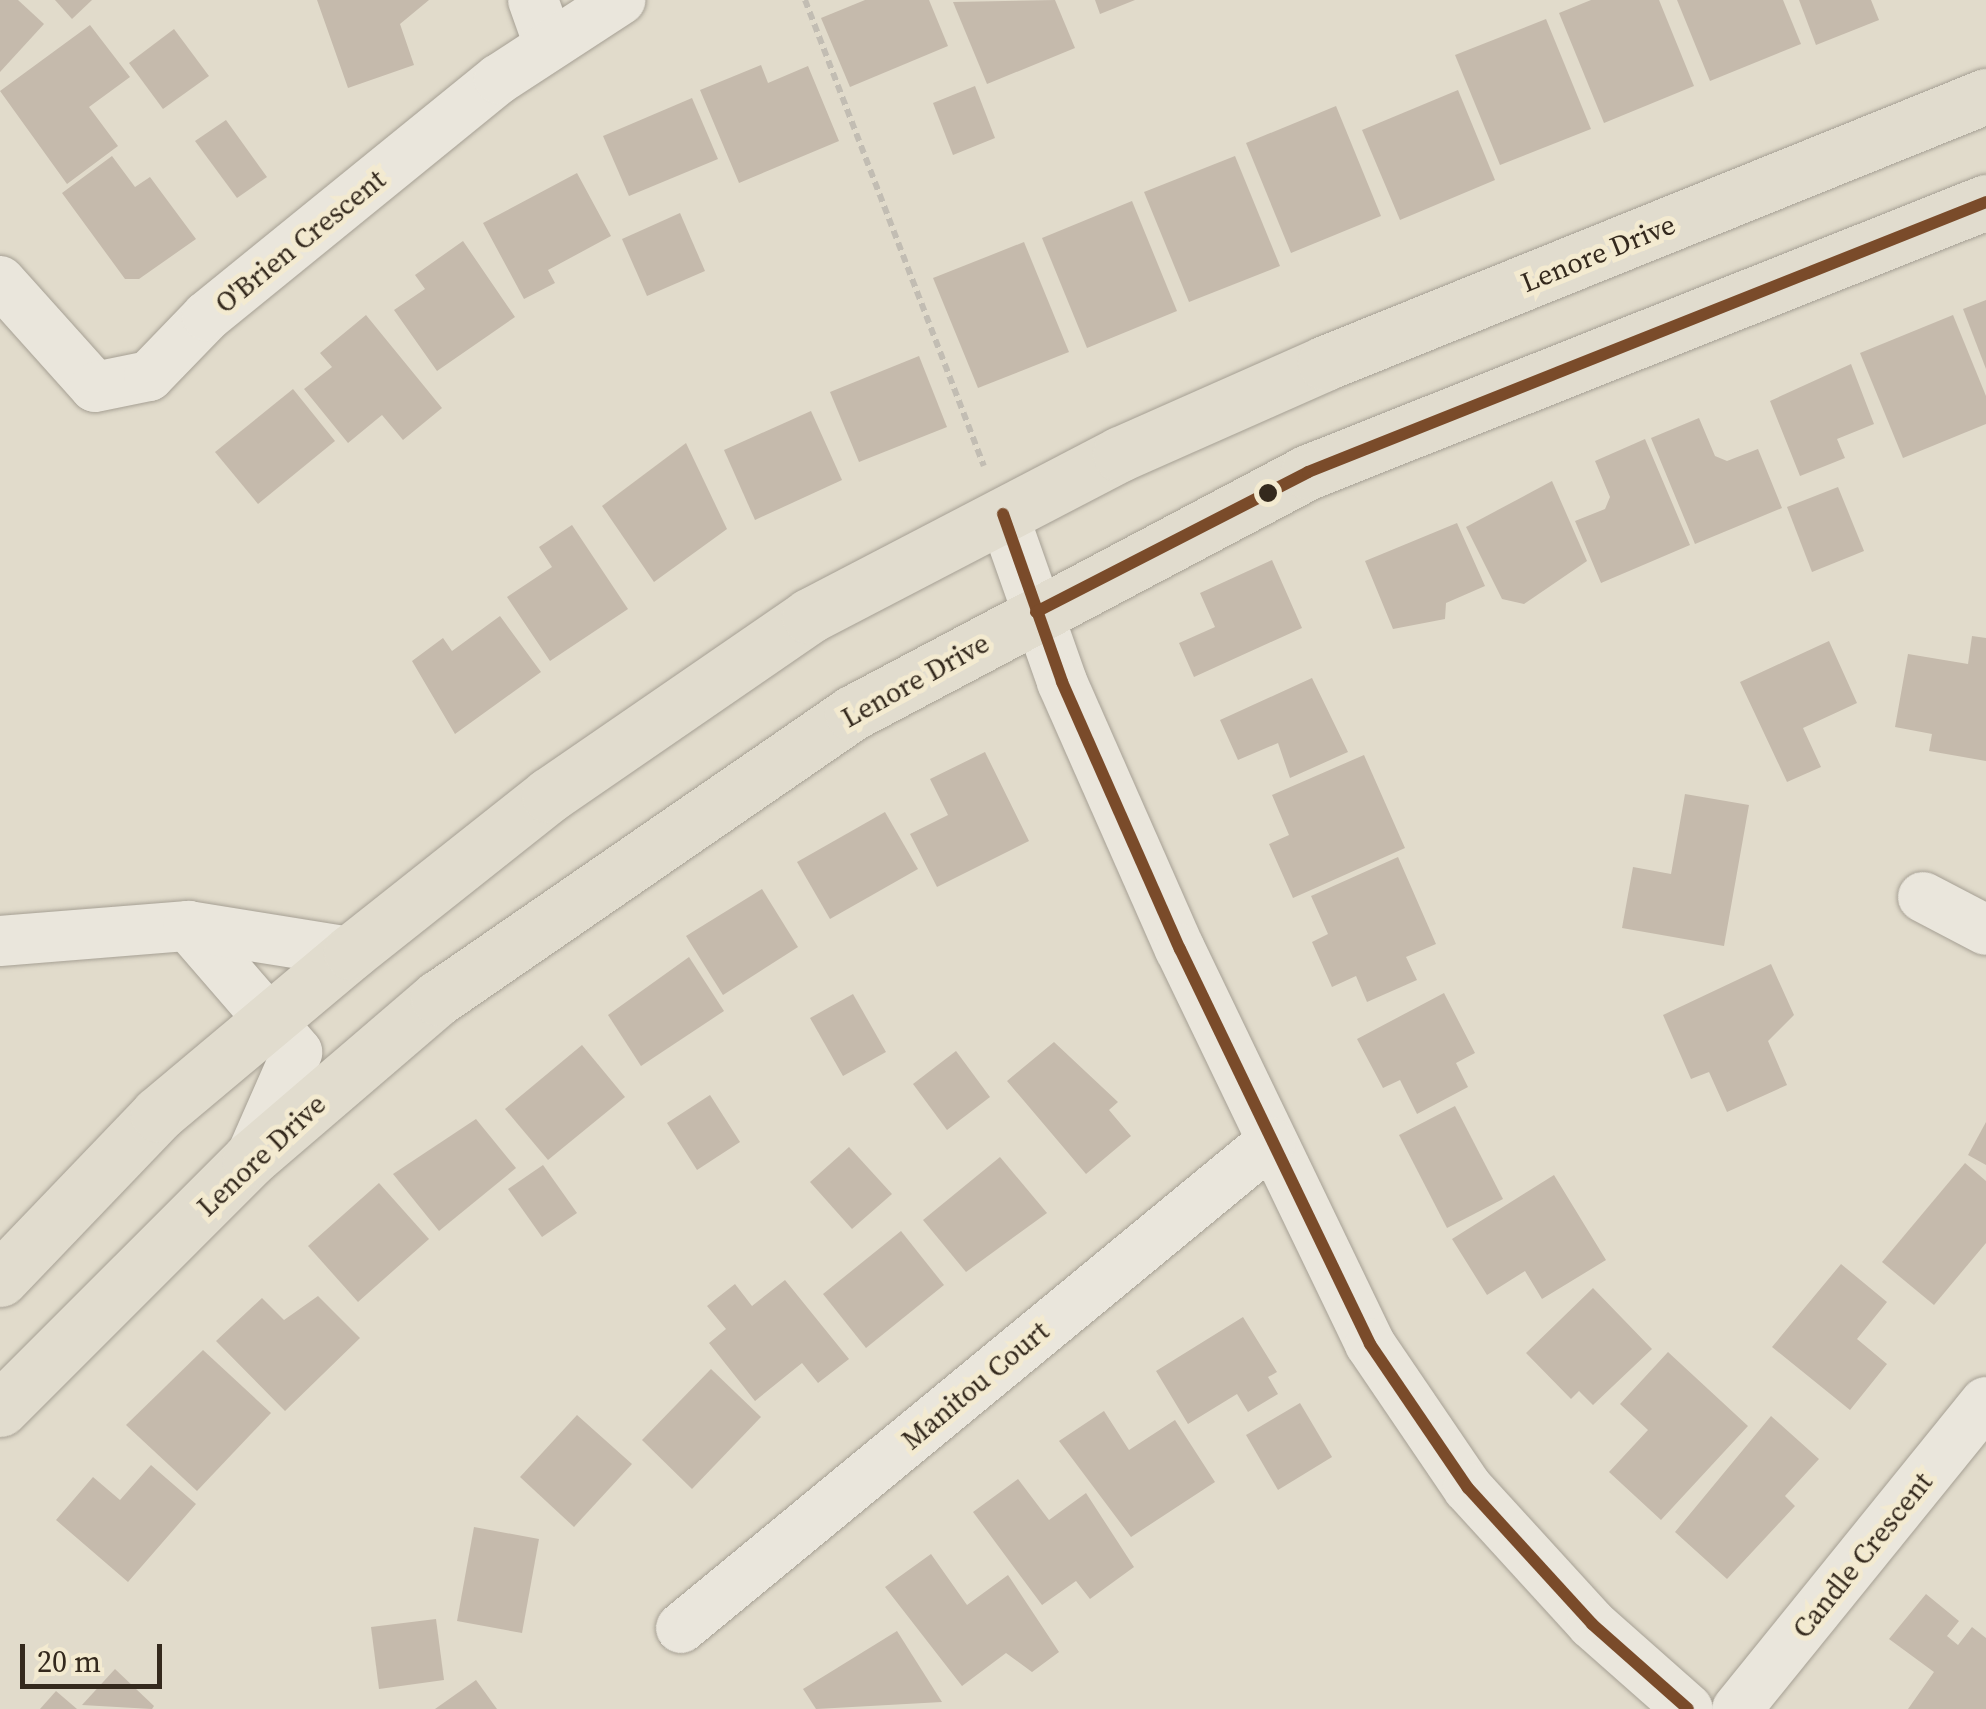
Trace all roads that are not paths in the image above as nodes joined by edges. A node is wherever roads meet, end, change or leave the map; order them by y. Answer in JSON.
{"nodes":[{"id":1,"x":620,"y":0,"type":"edge"},
{"id":2,"x":541,"y":22,"type":"edge"},
{"id":3,"x":1986,"y":96,"type":"edge"},
{"id":4,"x":1986,"y":202,"type":"edge"},
{"id":5,"x":0,"y":281,"type":"edge"},
{"id":6,"x":1003,"y":514,"type":"junction"},
{"id":7,"x":1036,"y":612,"type":"junction"},
{"id":8,"x":1923,"y":896,"type":"dead end"},
{"id":9,"x":188,"y":926,"type":"junction"},
{"id":10,"x":1986,"y":930,"type":"edge"},
{"id":11,"x":0,"y":941,"type":"edge"},
{"id":12,"x":350,"y":952,"type":"junction"},
{"id":13,"x":270,"y":1022,"type":"junction"},
{"id":14,"x":1271,"y":1142,"type":"junction"},
{"id":15,"x":250,"y":1160,"type":"junction"},
{"id":16,"x":0,"y":1279,"type":"edge"},
{"id":17,"x":1986,"y":1402,"type":"edge"},
{"id":18,"x":0,"y":1408,"type":"edge"},
{"id":19,"x":680,"y":1628,"type":"dead end"},
{"id":20,"x":1688,"y":1709,"type":"edge"},
{"id":21,"x":1737,"y":1709,"type":"edge"}],
"edges":[{"from":1,"to":2,"type":"street","name":"O'Brien Crescent"},
{"from":2,"to":5,"type":"street","name":"O'Brien Crescent"},
{"from":3,"to":6,"type":"main road","name":"Lenore Drive"},
{"from":4,"to":7,"type":"main road","name":"Lenore Drive"},
{"from":6,"to":7,"type":"street"},
{"from":6,"to":12,"type":"main road","name":"Lenore Drive"},
{"from":7,"to":14,"type":"street"},
{"from":7,"to":15,"type":"main road","name":"Lenore Drive"},
{"from":8,"to":10,"type":"street"},
{"from":9,"to":11,"type":"street"},
{"from":9,"to":12,"type":"street"},
{"from":9,"to":13,"type":"street"},
{"from":12,"to":13,"type":"main road","name":"Lenore Drive"},
{"from":13,"to":15,"type":"street"},
{"from":13,"to":16,"type":"main road","name":"Lenore Drive"},
{"from":14,"to":19,"type":"street","name":"Manitou Court"},
{"from":14,"to":20,"type":"street"},
{"from":15,"to":18,"type":"main road","name":"Lenore Drive"},
{"from":17,"to":21,"type":"street","name":"Candle Crescent"}]}
